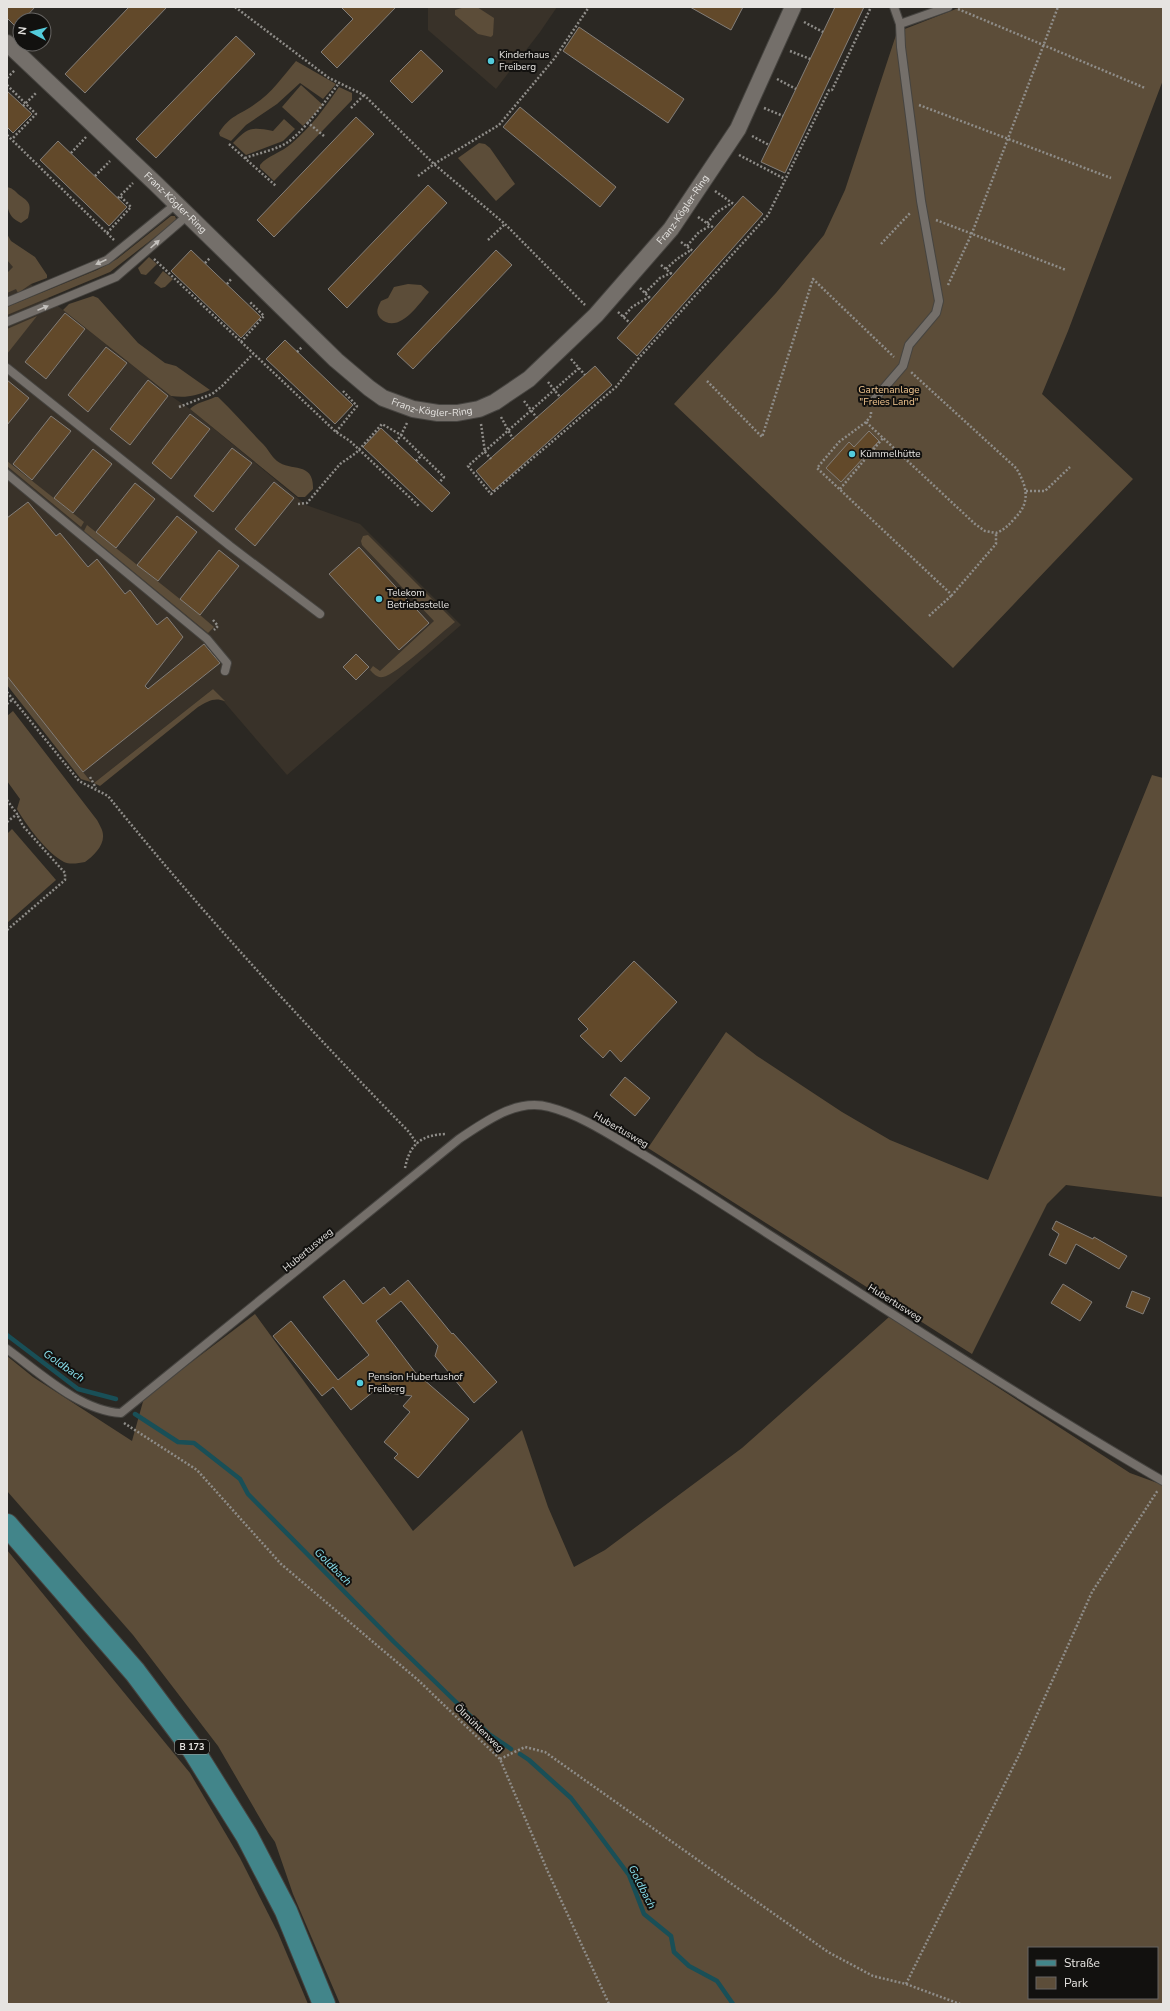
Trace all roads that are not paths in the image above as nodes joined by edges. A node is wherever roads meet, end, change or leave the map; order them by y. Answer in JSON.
{"nodes":[{"id":1,"x":894,"y":7,"type":"edge"},
{"id":2,"x":948,"y":7,"type":"edge"},
{"id":3,"x":792,"y":11,"type":"edge"},
{"id":4,"x":900,"y":24,"type":"junction"},
{"id":5,"x":7,"y":43,"type":"edge"},
{"id":6,"x":176,"y":204,"type":"junction"},
{"id":7,"x":188,"y":215,"type":"junction"},
{"id":8,"x":7,"y":302,"type":"edge"},
{"id":9,"x":7,"y":322,"type":"edge"},
{"id":10,"x":7,"y":368,"type":"edge"},
{"id":11,"x":872,"y":402,"type":"road end"},
{"id":12,"x":7,"y":474,"type":"edge"},
{"id":13,"x":320,"y":614,"type":"dead end"},
{"id":14,"x":225,"y":671,"type":"dead end"},
{"id":15,"x":7,"y":1349,"type":"edge"},
{"id":16,"x":1163,"y":1481,"type":"edge"},
{"id":17,"x":7,"y":1525,"type":"edge"},
{"id":18,"x":324,"y":2004,"type":"edge"}],
"edges":[{"from":1,"to":4,"type":"lane"},
{"from":2,"to":4,"type":"lane"},
{"from":3,"to":7,"type":"street","name":"Franz-Kögler-Ring"},
{"from":4,"to":11,"type":"lane"},
{"from":5,"to":6,"type":"street","name":"Franz-Kögler-Ring"},
{"from":6,"to":7,"type":"street","name":"Franz-Kögler-Ring"},
{"from":6,"to":8,"type":"lane","one_way":true},
{"from":9,"to":7,"type":"lane","one_way":true},
{"from":10,"to":13,"type":"lane"},
{"from":12,"to":14,"type":"lane"},
{"from":15,"to":16,"type":"lane","name":"Hubertusweg"},
{"from":17,"to":18,"type":"main road","number":"B 173"}]}
